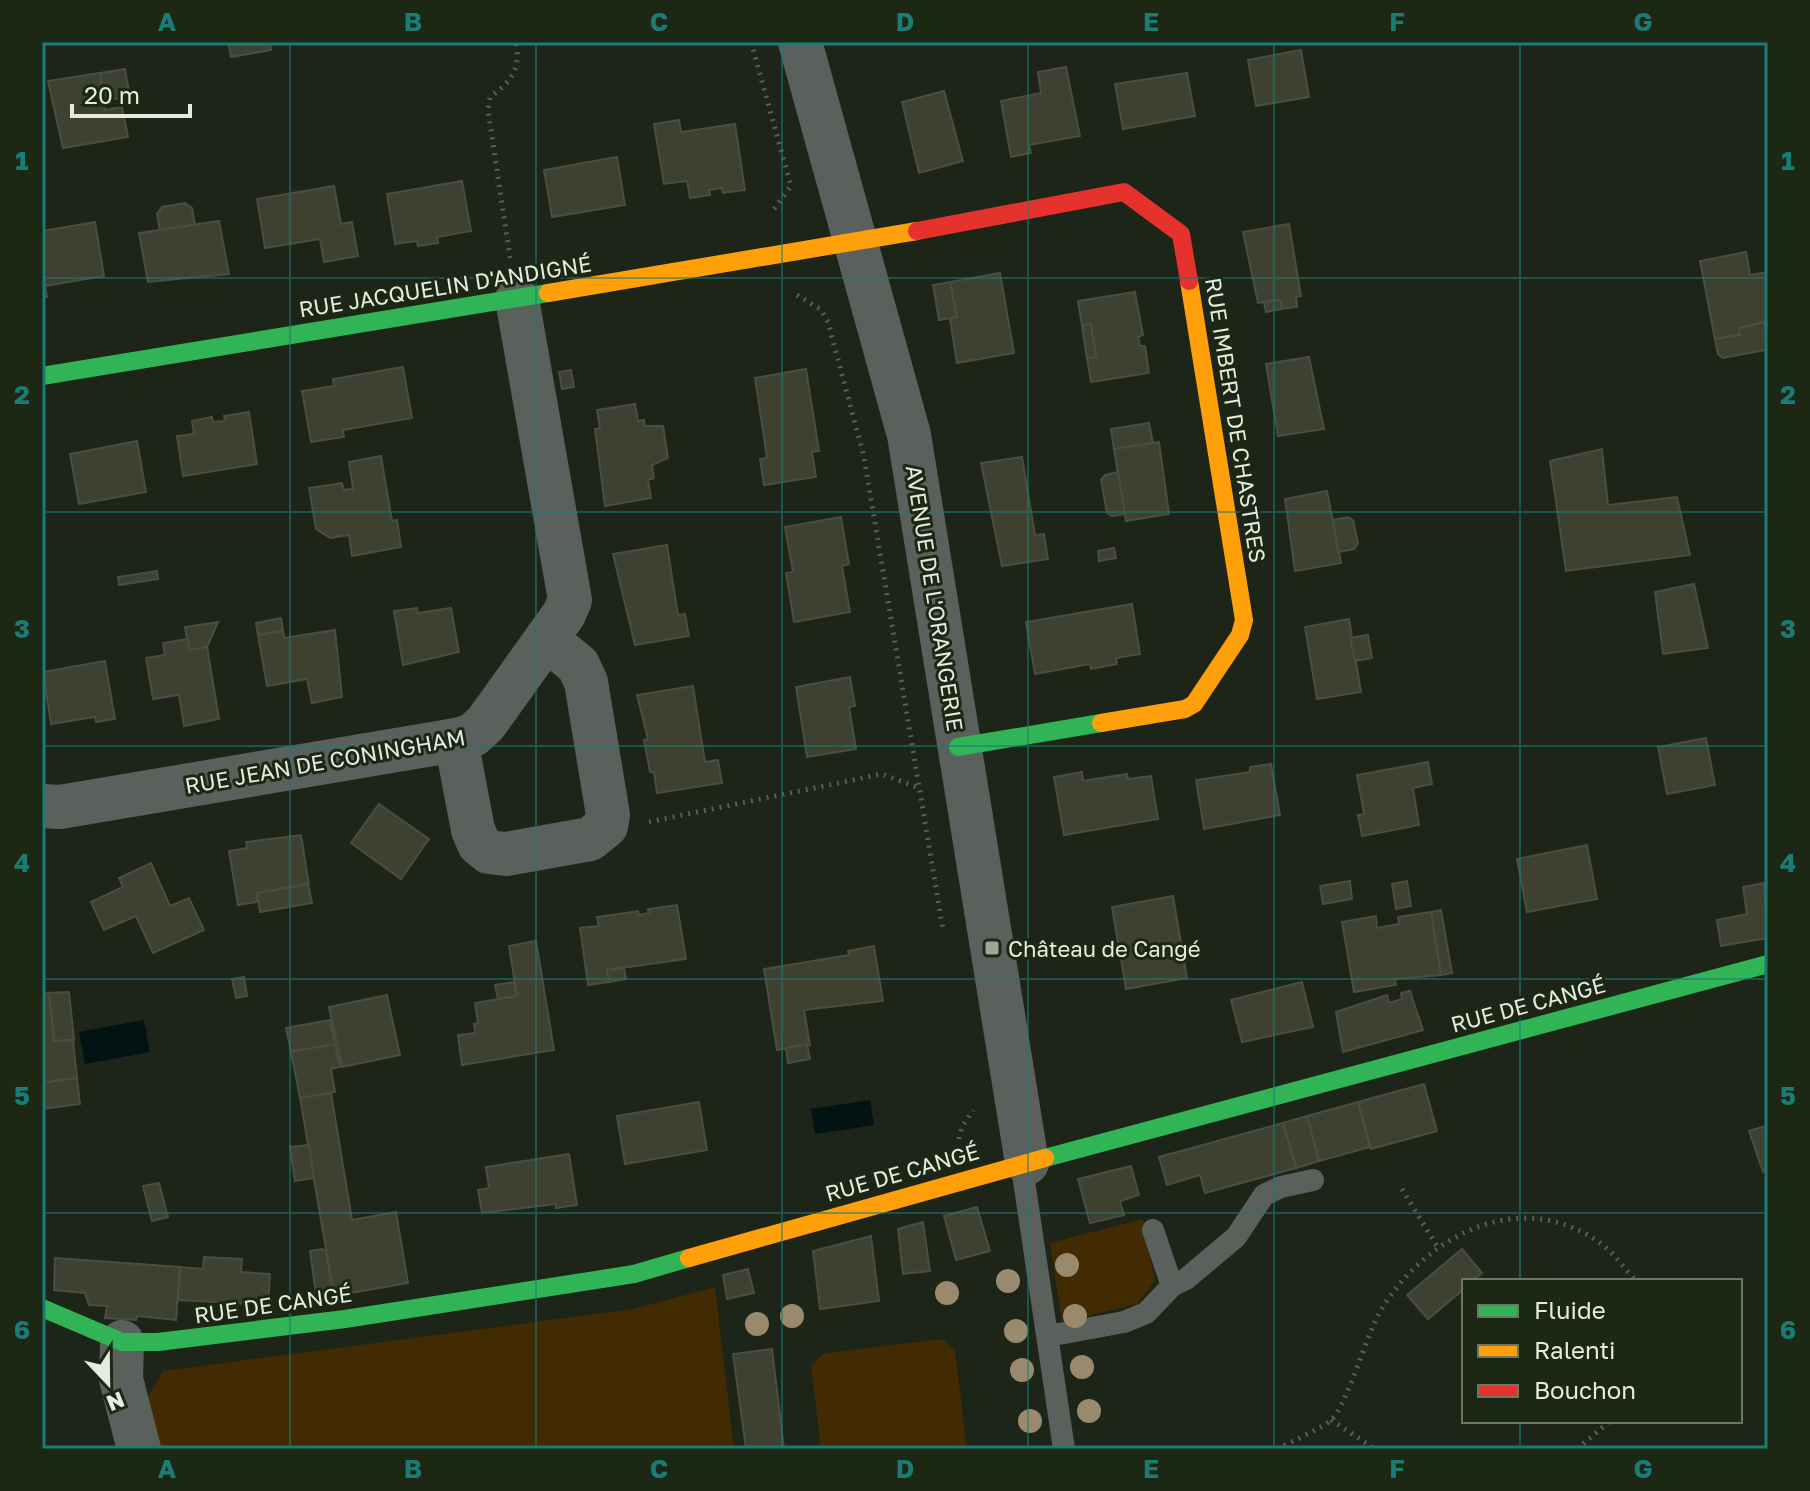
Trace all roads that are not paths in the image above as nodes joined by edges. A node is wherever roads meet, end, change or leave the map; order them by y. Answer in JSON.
{"nodes":[{"id":1,"x":800,"y":42,"type":"edge"},
{"id":2,"x":855,"y":242,"type":"junction"},
{"id":3,"x":517,"y":299,"type":"junction"},
{"id":4,"x":42,"y":376,"type":"edge"},
{"id":5,"x":546,"y":639,"type":"junction"},
{"id":6,"x":456,"y":740,"type":"junction"},
{"id":7,"x":958,"y":747,"type":"junction"},
{"id":8,"x":42,"y":806,"type":"edge"},
{"id":9,"x":1768,"y":964,"type":"edge"},
{"id":10,"x":1027,"y":1163,"type":"junction"},
{"id":11,"x":1313,"y":1180,"type":"dead end"},
{"id":12,"x":1153,"y":1230,"type":"dead end"},
{"id":13,"x":1172,"y":1286,"type":"junction"},
{"id":14,"x":42,"y":1308,"type":"edge"},
{"id":15,"x":1048,"y":1336,"type":"junction"},
{"id":16,"x":122,"y":1342,"type":"junction"},
{"id":17,"x":139,"y":1449,"type":"edge"},
{"id":18,"x":1064,"y":1449,"type":"edge"}],
"edges":[{"from":1,"to":2,"type":"street","name":"AVENUE DE L'ORANGERIE"},
{"from":2,"to":3,"type":"street","name":"RUE JACQUELIN D'ANDIGNÉ"},
{"from":2,"to":7,"type":"street","name":"AVENUE DE L'ORANGERIE"},
{"from":2,"to":7,"type":"street","name":"RUE IMBERT DE CHASTRES"},
{"from":3,"to":4,"type":"street","name":"RUE JACQUELIN D'ANDIGNÉ"},
{"from":3,"to":5,"type":"street","name":"RUE JEAN DE CONINGHAM"},
{"from":5,"to":6,"type":"street","name":"RUE JEAN DE CONINGHAM"},
{"from":5,"to":6,"type":"street"},
{"from":6,"to":8,"type":"street","name":"RUE JEAN DE CONINGHAM"},
{"from":7,"to":10,"type":"street","name":"AVENUE DE L'ORANGERIE"},
{"from":9,"to":10,"type":"street","name":"RUE DE CANGÉ"},
{"from":10,"to":15,"type":"lane"},
{"from":10,"to":16,"type":"street","name":"RUE DE CANGÉ"},
{"from":11,"to":13,"type":"lane"},
{"from":12,"to":13,"type":"lane"},
{"from":13,"to":15,"type":"lane"},
{"from":14,"to":16,"type":"street","name":"RUE DE CANGÉ"},
{"from":15,"to":18,"type":"lane"},
{"from":16,"to":17,"type":"street"}]}
